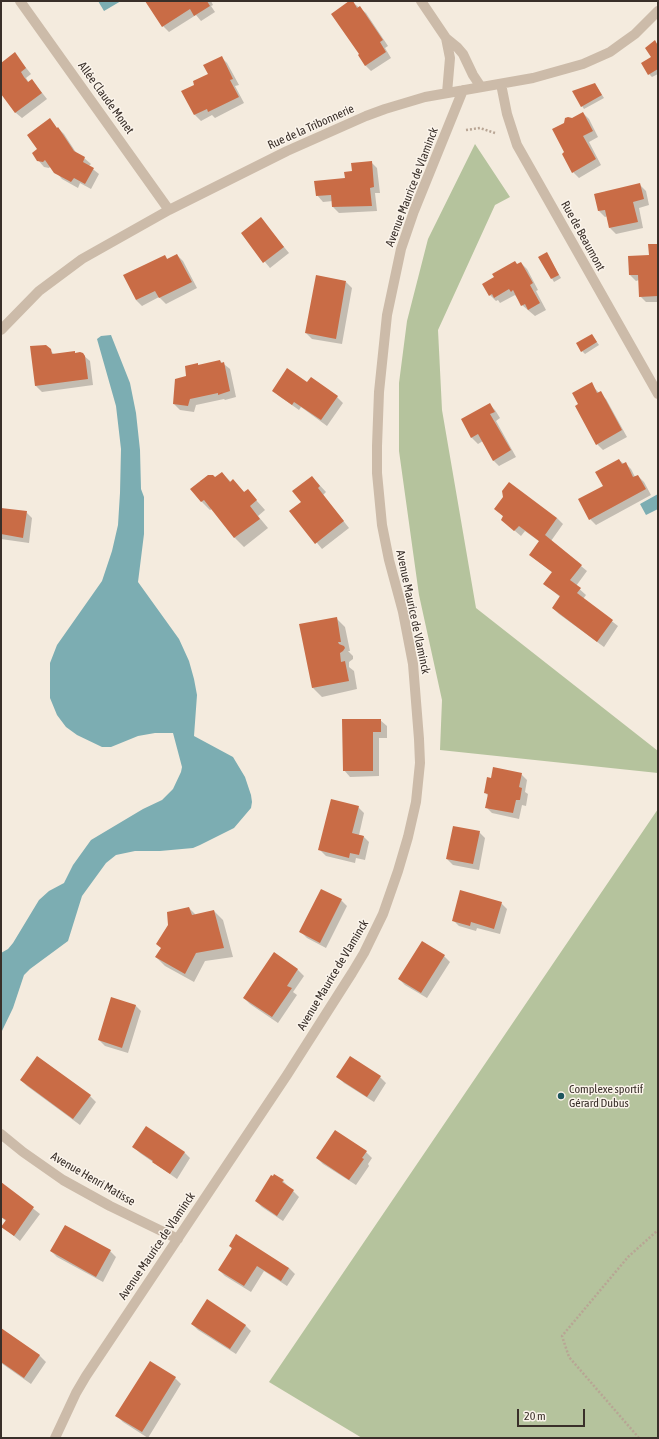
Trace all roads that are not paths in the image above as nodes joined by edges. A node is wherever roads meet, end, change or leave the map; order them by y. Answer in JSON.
{"nodes":[{"id":1,"x":20,"y":1,"type":"edge"},
{"id":2,"x":421,"y":1,"type":"edge"},
{"id":3,"x":658,"y":11,"type":"edge"},
{"id":4,"x":446,"y":38,"type":"junction"},
{"id":5,"x":501,"y":84,"type":"junction"},
{"id":6,"x":481,"y":87,"type":"junction"},
{"id":7,"x":463,"y":90,"type":"junction"},
{"id":8,"x":448,"y":93,"type":"junction"},
{"id":9,"x":170,"y":210,"type":"junction"},
{"id":10,"x":1,"y":330,"type":"edge"},
{"id":11,"x":658,"y":394,"type":"edge"},
{"id":12,"x":1,"y":1134,"type":"edge"},
{"id":13,"x":178,"y":1239,"type":"junction"},
{"id":14,"x":55,"y":1438,"type":"edge"}],
"edges":[{"from":1,"to":9,"type":"street","name":"Allée Claude Monet"},
{"from":2,"to":4,"type":"street"},
{"from":3,"to":5,"type":"street","name":"Rue de la Tribonnerie"},
{"from":4,"to":6,"type":"street"},
{"from":4,"to":8,"type":"street"},
{"from":5,"to":6,"type":"street","name":"Rue de la Tribonnerie"},
{"from":5,"to":11,"type":"street","name":"Rue de Beaumont"},
{"from":6,"to":7,"type":"street","name":"Rue de la Tribonnerie"},
{"from":7,"to":8,"type":"street","name":"Rue de la Tribonnerie"},
{"from":7,"to":13,"type":"street","name":"Avenue Maurice de Vlaminck"},
{"from":8,"to":9,"type":"street","name":"Rue de la Tribonnerie"},
{"from":9,"to":10,"type":"street","name":"Rue de la Tribonnerie"},
{"from":12,"to":13,"type":"street","name":"Avenue Henri Matisse"},
{"from":13,"to":14,"type":"street","name":"Avenue Maurice de Vlaminck"}]}
